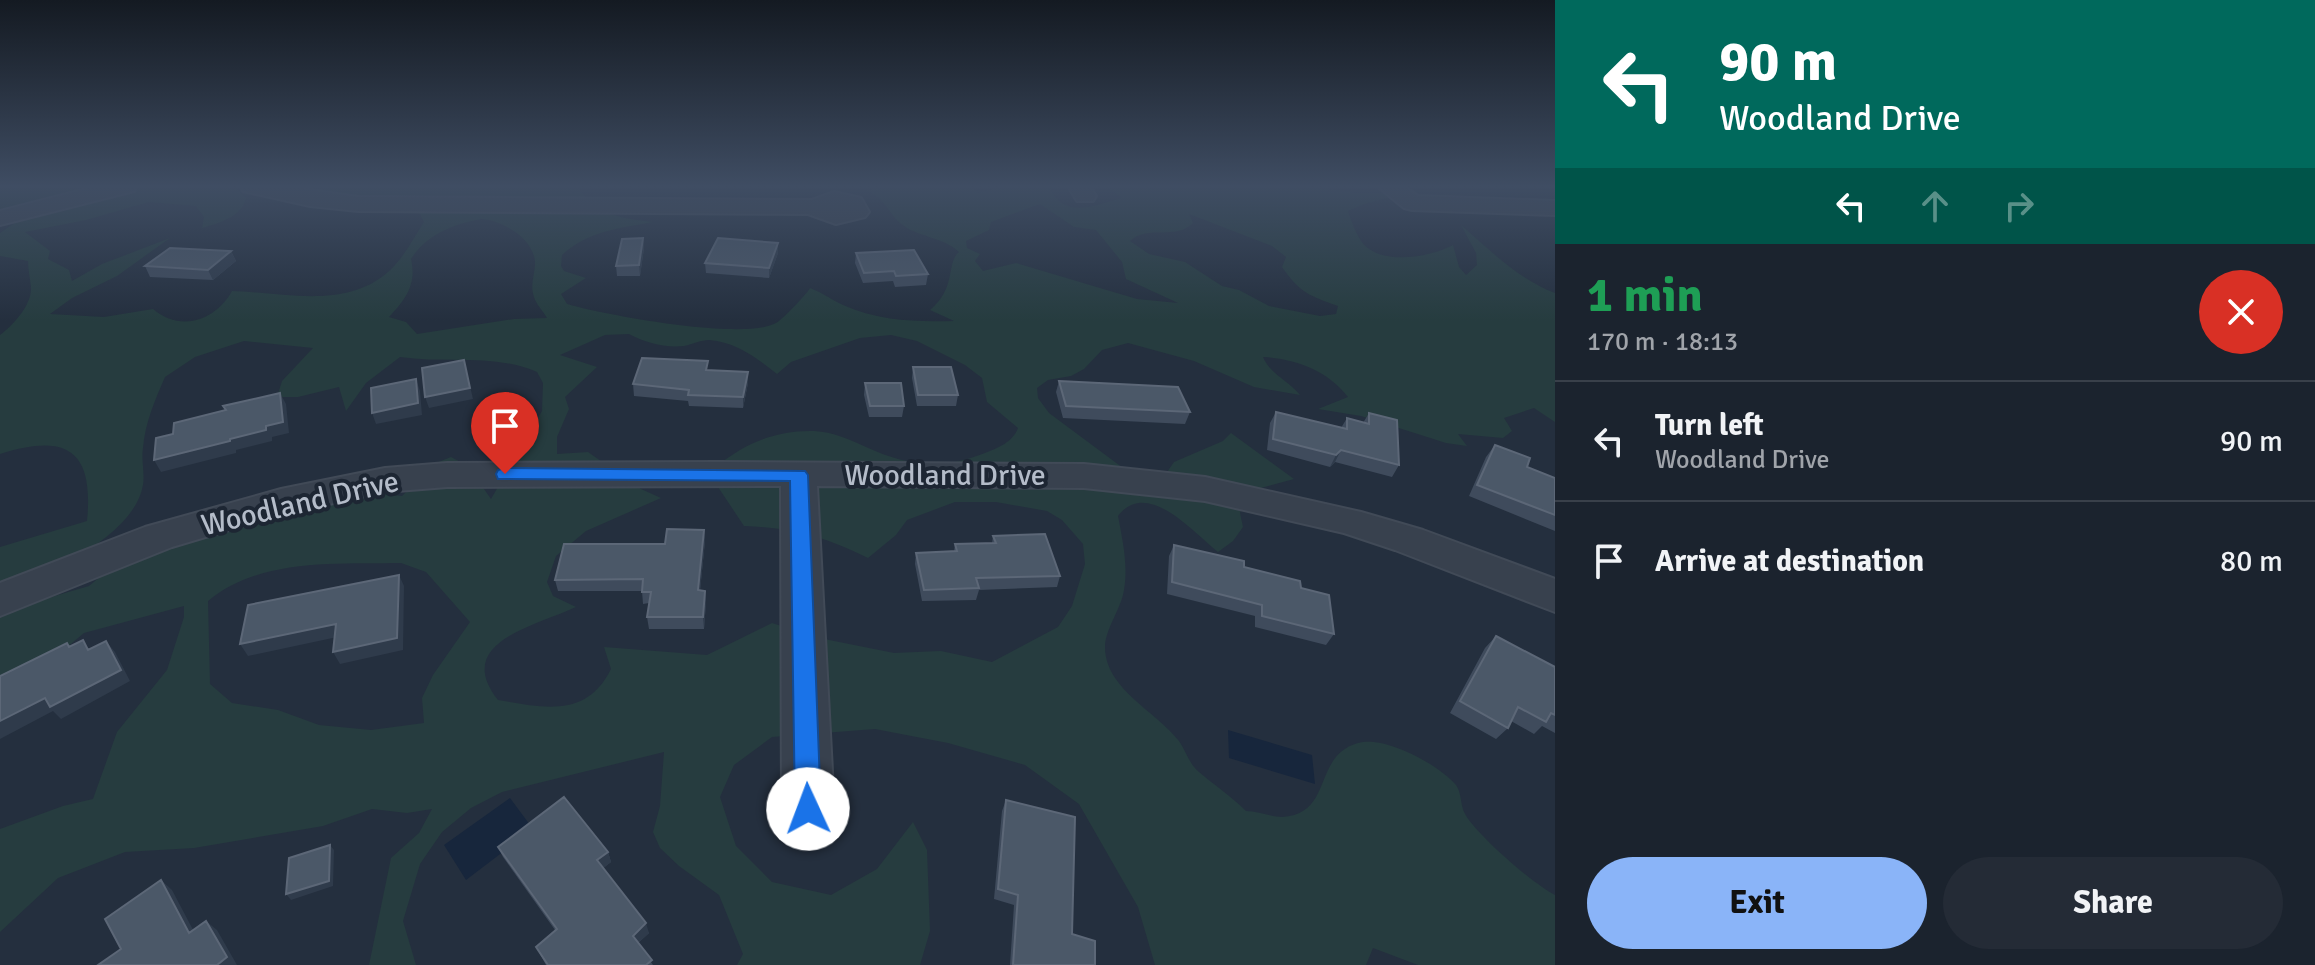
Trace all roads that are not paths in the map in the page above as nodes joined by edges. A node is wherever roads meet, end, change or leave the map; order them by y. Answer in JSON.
{"nodes":[{"id":1,"x":799,"y":475,"type":"junction"},
{"id":2,"x":1555,"y":596,"type":"edge"},
{"id":3,"x":0,"y":600,"type":"edge"},
{"id":4,"x":808,"y":809,"type":"dead end"}],
"edges":[{"from":1,"to":2,"type":"street","name":"Woodland Drive"},
{"from":1,"to":3,"type":"street","name":"Woodland Drive"},
{"from":1,"to":4,"type":"street"}]}
